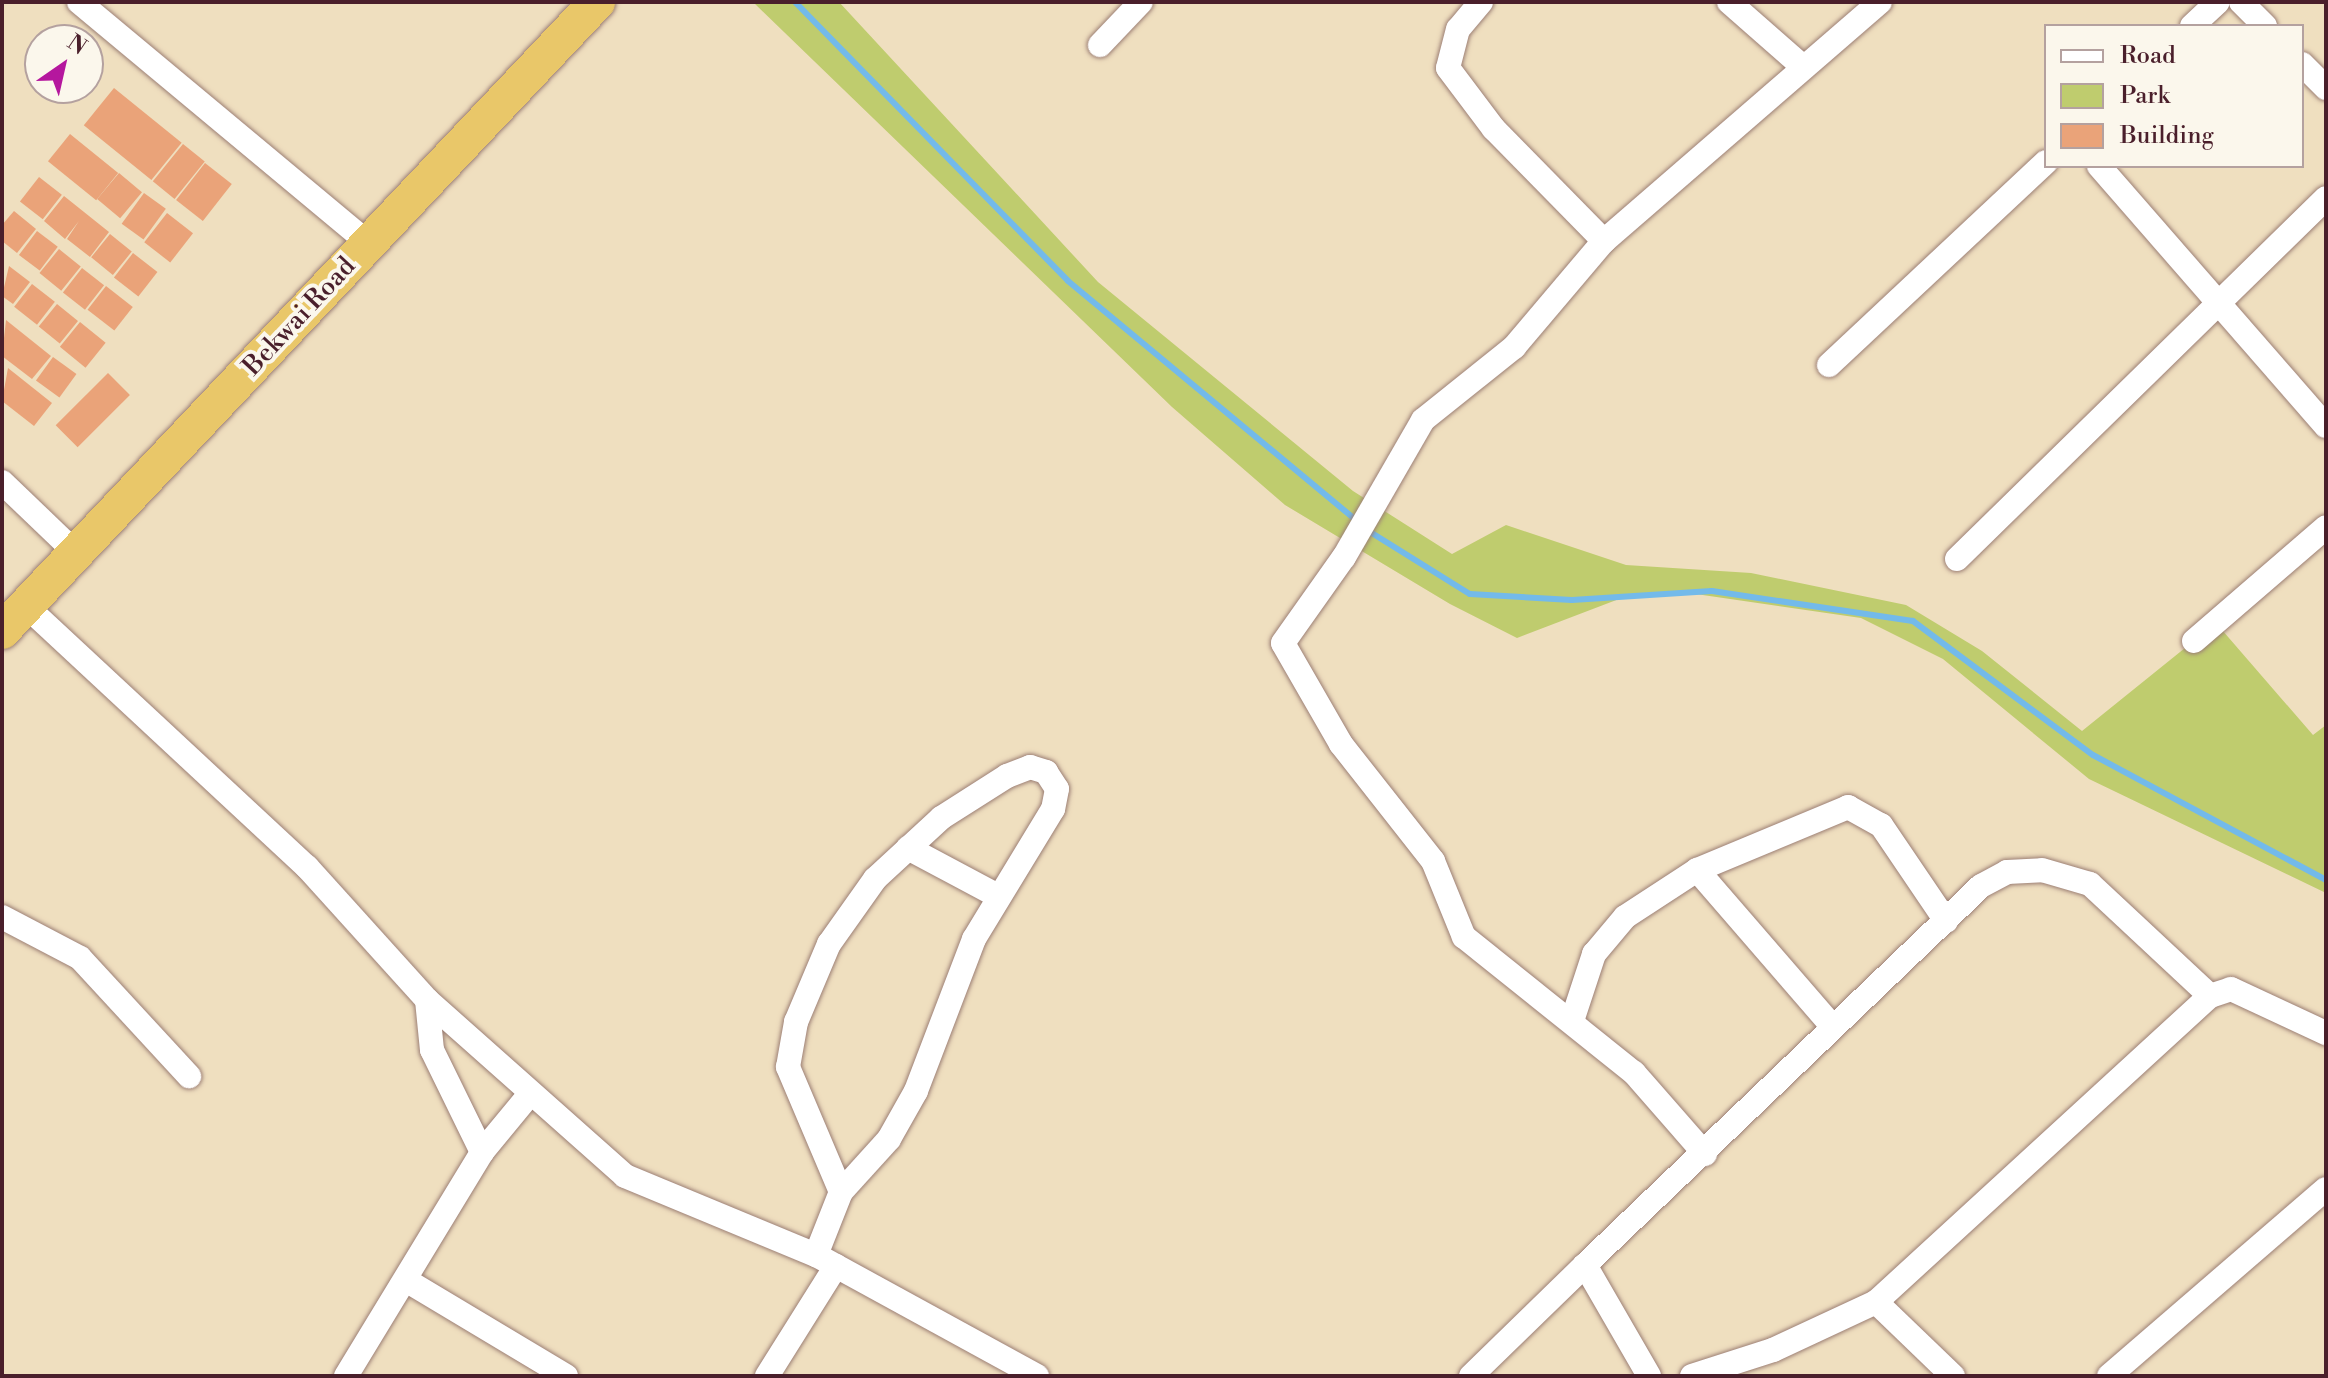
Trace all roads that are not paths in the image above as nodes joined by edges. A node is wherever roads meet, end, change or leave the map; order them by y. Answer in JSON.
{"nodes":[{"id":1,"x":79,"y":2,"type":"edge"},
{"id":2,"x":597,"y":2,"type":"edge"},
{"id":3,"x":1141,"y":2,"type":"edge"},
{"id":4,"x":1481,"y":2,"type":"edge"},
{"id":5,"x":1729,"y":2,"type":"edge"},
{"id":6,"x":1880,"y":2,"type":"edge"},
{"id":7,"x":2218,"y":2,"type":"edge"},
{"id":8,"x":2241,"y":2,"type":"edge"},
{"id":9,"x":2194,"y":24,"type":"edge"},
{"id":10,"x":2263,"y":24,"type":"edge"},
{"id":11,"x":1100,"y":45,"type":"dead end"},
{"id":12,"x":2304,"y":66,"type":"edge"},
{"id":13,"x":1803,"y":67,"type":"junction"},
{"id":14,"x":2326,"y":88,"type":"edge"},
{"id":15,"x":2044,"y":164,"type":"edge"},
{"id":16,"x":2101,"y":168,"type":"edge"},
{"id":17,"x":2326,"y":198,"type":"edge"},
{"id":18,"x":1604,"y":241,"type":"junction"},
{"id":19,"x":368,"y":243,"type":"junction"},
{"id":20,"x":2220,"y":297,"type":"junction"},
{"id":21,"x":1829,"y":365,"type":"dead end"},
{"id":22,"x":2326,"y":426,"type":"edge"},
{"id":23,"x":2,"y":482,"type":"edge"},
{"id":24,"x":2326,"y":527,"type":"edge"},
{"id":25,"x":73,"y":550,"type":"junction"},
{"id":26,"x":1957,"y":559,"type":"dead end"},
{"id":27,"x":14,"y":619,"type":"edge"},
{"id":28,"x":2194,"y":641,"type":"dead end"},
{"id":29,"x":908,"y":848,"type":"junction"},
{"id":30,"x":1697,"y":870,"type":"junction"},
{"id":31,"x":998,"y":896,"type":"junction"},
{"id":32,"x":2,"y":917,"type":"edge"},
{"id":33,"x":1946,"y":921,"type":"junction"},
{"id":34,"x":2210,"y":996,"type":"junction"},
{"id":35,"x":427,"y":1000,"type":"junction"},
{"id":36,"x":1572,"y":1021,"type":"junction"},
{"id":37,"x":1832,"y":1026,"type":"junction"},
{"id":38,"x":2326,"y":1033,"type":"edge"},
{"id":39,"x":189,"y":1076,"type":"dead end"},
{"id":40,"x":530,"y":1094,"type":"junction"},
{"id":41,"x":482,"y":1152,"type":"junction"},
{"id":42,"x":1705,"y":1154,"type":"junction"},
{"id":43,"x":2326,"y":1189,"type":"edge"},
{"id":44,"x":841,"y":1192,"type":"junction"},
{"id":45,"x":826,"y":1260,"type":"junction"},
{"id":46,"x":1585,"y":1265,"type":"junction"},
{"id":47,"x":409,"y":1282,"type":"junction"},
{"id":48,"x":1876,"y":1302,"type":"junction"},
{"id":49,"x":346,"y":1376,"type":"edge"},
{"id":50,"x":566,"y":1376,"type":"edge"},
{"id":51,"x":767,"y":1376,"type":"edge"},
{"id":52,"x":1037,"y":1376,"type":"edge"},
{"id":53,"x":1471,"y":1376,"type":"edge"},
{"id":54,"x":1649,"y":1376,"type":"edge"},
{"id":55,"x":1692,"y":1376,"type":"edge"},
{"id":56,"x":1953,"y":1376,"type":"edge"},
{"id":57,"x":2109,"y":1376,"type":"edge"}],
"edges":[{"from":1,"to":19,"type":"street"},
{"from":2,"to":19,"type":"highway","name":"Bekwai Road"},
{"from":3,"to":11,"type":"street"},
{"from":4,"to":18,"type":"street"},
{"from":5,"to":13,"type":"street"},
{"from":6,"to":13,"type":"street"},
{"from":7,"to":9,"type":"street"},
{"from":8,"to":10,"type":"street"},
{"from":12,"to":14,"type":"street"},
{"from":13,"to":18,"type":"street"},
{"from":15,"to":21,"type":"street"},
{"from":16,"to":20,"type":"street"},
{"from":17,"to":20,"type":"street"},
{"from":18,"to":36,"type":"street"},
{"from":19,"to":25,"type":"highway","name":"Bekwai Road"},
{"from":20,"to":22,"type":"street"},
{"from":20,"to":26,"type":"street"},
{"from":23,"to":25,"type":"street"},
{"from":24,"to":28,"type":"street"},
{"from":25,"to":27,"type":"highway","name":"Bekwai Road"},
{"from":27,"to":35,"type":"street"},
{"from":29,"to":31,"type":"street"},
{"from":29,"to":31,"type":"street"},
{"from":29,"to":44,"type":"street"},
{"from":30,"to":33,"type":"street"},
{"from":30,"to":36,"type":"street"},
{"from":30,"to":37,"type":"street"},
{"from":31,"to":44,"type":"street"},
{"from":32,"to":39,"type":"street"},
{"from":33,"to":34,"type":"street"},
{"from":33,"to":37,"type":"street"},
{"from":34,"to":38,"type":"street"},
{"from":34,"to":48,"type":"street"},
{"from":35,"to":40,"type":"street"},
{"from":35,"to":41,"type":"street"},
{"from":36,"to":42,"type":"street"},
{"from":37,"to":42,"type":"street"},
{"from":40,"to":41,"type":"street"},
{"from":40,"to":45,"type":"street"},
{"from":41,"to":47,"type":"street"},
{"from":42,"to":46,"type":"street"},
{"from":43,"to":57,"type":"street"},
{"from":44,"to":45,"type":"street"},
{"from":45,"to":51,"type":"street"},
{"from":45,"to":52,"type":"street"},
{"from":46,"to":53,"type":"street"},
{"from":46,"to":54,"type":"street"},
{"from":47,"to":49,"type":"street"},
{"from":47,"to":50,"type":"street"},
{"from":48,"to":55,"type":"street"},
{"from":48,"to":56,"type":"street"}]}
